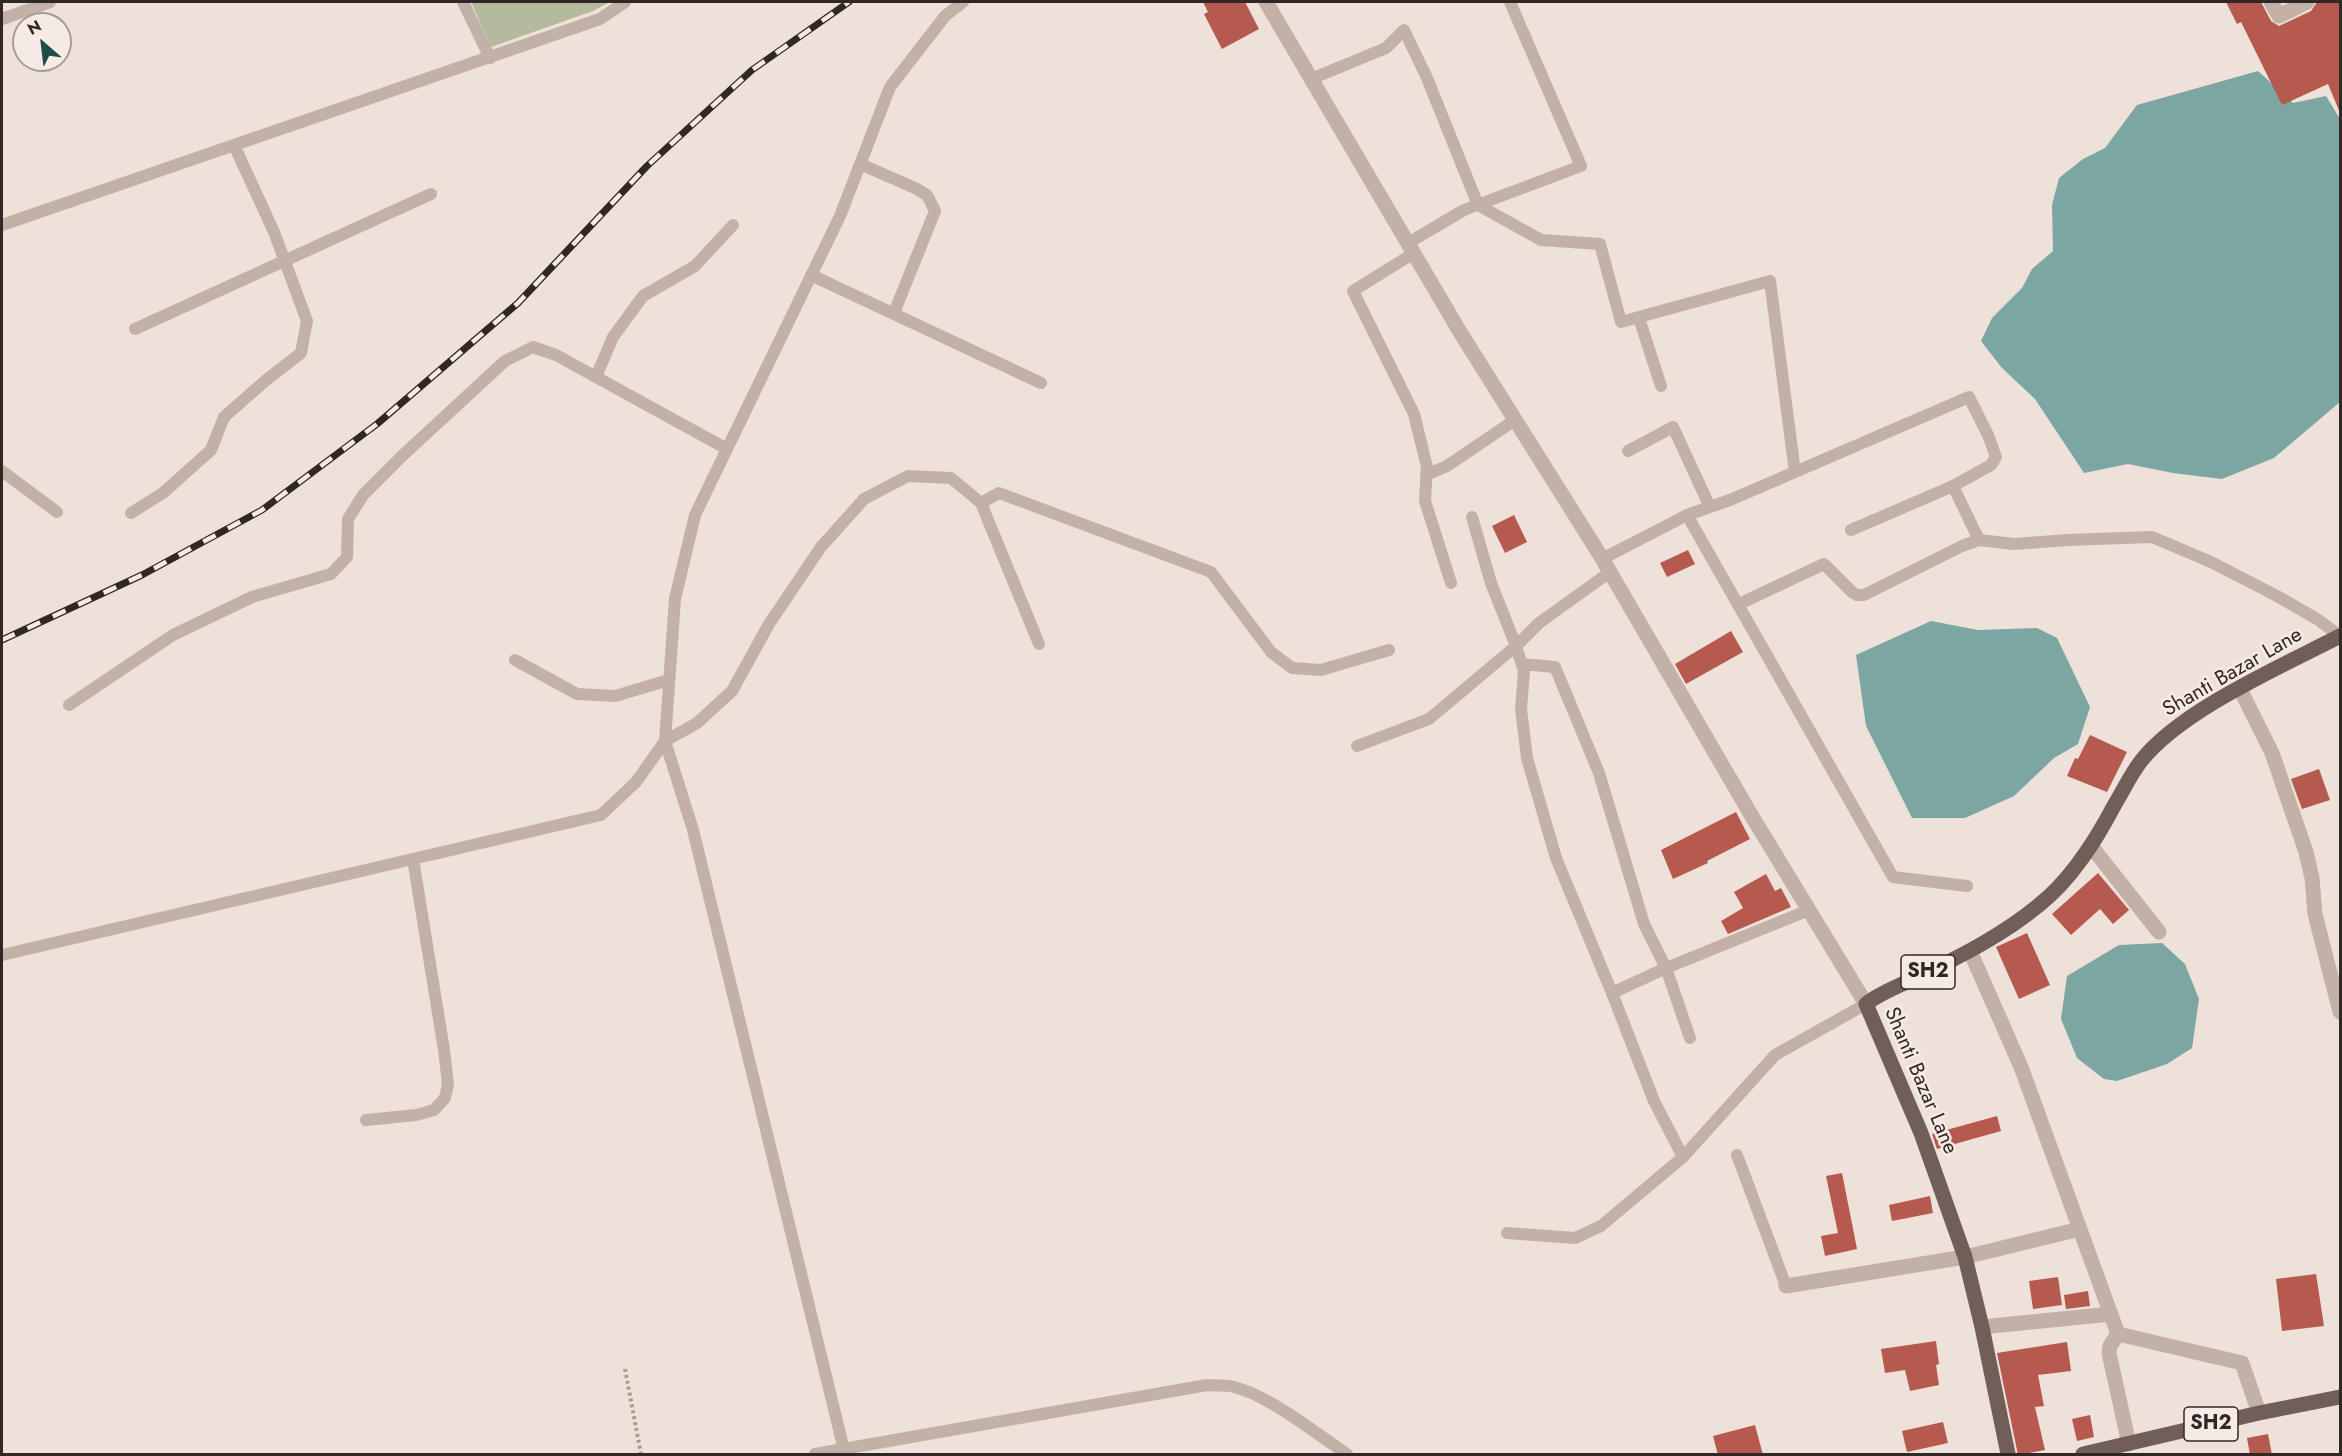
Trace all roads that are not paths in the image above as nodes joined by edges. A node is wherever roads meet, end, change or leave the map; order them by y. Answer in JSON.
{"nodes":[{"id":1,"x":50,"y":2,"type":"edge"},
{"id":2,"x":463,"y":2,"type":"edge"},
{"id":3,"x":625,"y":2,"type":"edge"},
{"id":4,"x":963,"y":2,"type":"edge"},
{"id":5,"x":1266,"y":2,"type":"edge"},
{"id":6,"x":1510,"y":2,"type":"edge"},
{"id":7,"x":2271,"y":2,"type":"edge"},
{"id":8,"x":2307,"y":2,"type":"edge"},
{"id":9,"x":2,"y":19,"type":"edge"},
{"id":10,"x":490,"y":58,"type":"junction"},
{"id":11,"x":1311,"y":79,"type":"junction"},
{"id":12,"x":234,"y":145,"type":"junction"},
{"id":13,"x":860,"y":164,"type":"junction"},
{"id":14,"x":431,"y":194,"type":"dead end"},
{"id":15,"x":1478,"y":205,"type":"junction"},
{"id":16,"x":2,"y":225,"type":"edge"},
{"id":17,"x":734,"y":225,"type":"dead end"},
{"id":18,"x":1411,"y":248,"type":"junction"},
{"id":19,"x":285,"y":261,"type":"junction"},
{"id":20,"x":811,"y":275,"type":"junction"},
{"id":21,"x":894,"y":314,"type":"junction"},
{"id":22,"x":1639,"y":318,"type":"junction"},
{"id":23,"x":135,"y":329,"type":"dead end"},
{"id":24,"x":596,"y":377,"type":"junction"},
{"id":25,"x":1041,"y":383,"type":"dead end"},
{"id":26,"x":1661,"y":386,"type":"dead end"},
{"id":27,"x":1515,"y":420,"type":"junction"},
{"id":28,"x":727,"y":449,"type":"junction"},
{"id":29,"x":1628,"y":451,"type":"dead end"},
{"id":30,"x":2,"y":471,"type":"edge"},
{"id":31,"x":1795,"y":472,"type":"junction"},
{"id":32,"x":1426,"y":475,"type":"junction"},
{"id":33,"x":1953,"y":486,"type":"junction"},
{"id":34,"x":981,"y":502,"type":"junction"},
{"id":35,"x":1710,"y":507,"type":"junction"},
{"id":36,"x":57,"y":512,"type":"dead end"},
{"id":37,"x":131,"y":513,"type":"dead end"},
{"id":38,"x":1687,"y":515,"type":"junction"},
{"id":39,"x":1472,"y":517,"type":"dead end"},
{"id":40,"x":1851,"y":530,"type":"dead end"},
{"id":41,"x":1979,"y":540,"type":"junction"},
{"id":42,"x":1602,"y":559,"type":"junction"},
{"id":43,"x":1610,"y":572,"type":"junction"},
{"id":44,"x":1451,"y":583,"type":"dead end"},
{"id":45,"x":1739,"y":604,"type":"junction"},
{"id":46,"x":2340,"y":636,"type":"edge"},
{"id":47,"x":1039,"y":644,"type":"dead end"},
{"id":48,"x":1516,"y":646,"type":"junction"},
{"id":49,"x":1389,"y":650,"type":"dead end"},
{"id":50,"x":515,"y":660,"type":"dead end"},
{"id":51,"x":1522,"y":664,"type":"junction"},
{"id":52,"x":669,"y":680,"type":"junction"},
{"id":53,"x":2240,"y":689,"type":"junction"},
{"id":54,"x":69,"y":705,"type":"dead end"},
{"id":55,"x":665,"y":741,"type":"junction"},
{"id":56,"x":1357,"y":746,"type":"dead end"},
{"id":57,"x":2091,"y":846,"type":"junction"},
{"id":58,"x":413,"y":859,"type":"junction"},
{"id":59,"x":1967,"y":886,"type":"dead end"},
{"id":60,"x":1809,"y":910,"type":"junction"},
{"id":61,"x":2159,"y":932,"type":"dead end"},
{"id":62,"x":1970,"y":951,"type":"junction"},
{"id":63,"x":2,"y":955,"type":"edge"},
{"id":64,"x":1666,"y":968,"type":"junction"},
{"id":65,"x":1612,"y":993,"type":"junction"},
{"id":66,"x":1866,"y":1004,"type":"junction"},
{"id":67,"x":2340,"y":1012,"type":"edge"},
{"id":68,"x":1690,"y":1038,"type":"dead end"},
{"id":69,"x":366,"y":1120,"type":"dead end"},
{"id":70,"x":1737,"y":1155,"type":"dead end"},
{"id":71,"x":1683,"y":1157,"type":"junction"},
{"id":72,"x":2080,"y":1229,"type":"junction"},
{"id":73,"x":1507,"y":1233,"type":"dead end"},
{"id":74,"x":1965,"y":1257,"type":"junction"},
{"id":75,"x":1786,"y":1286,"type":"joint"},
{"id":76,"x":2110,"y":1314,"type":"junction"},
{"id":77,"x":1982,"y":1327,"type":"junction"},
{"id":78,"x":2118,"y":1334,"type":"junction"},
{"id":79,"x":2340,"y":1397,"type":"edge"},
{"id":80,"x":2259,"y":1413,"type":"junction"},
{"id":81,"x":2129,"y":1444,"type":"junction"},
{"id":82,"x":844,"y":1452,"type":"edge"},
{"id":83,"x":814,"y":1455,"type":"edge"},
{"id":84,"x":1347,"y":1455,"type":"edge"},
{"id":85,"x":2008,"y":1455,"type":"edge"},
{"id":86,"x":2083,"y":1455,"type":"edge"}],
"edges":[{"from":1,"to":9,"type":"lane"},
{"from":2,"to":10,"type":"lane"},
{"from":3,"to":10,"type":"lane"},
{"from":4,"to":13,"type":"lane"},
{"from":5,"to":11,"type":"street"},
{"from":6,"to":15,"type":"lane"},
{"from":7,"to":8,"type":"street"},
{"from":10,"to":12,"type":"lane"},
{"from":11,"to":15,"type":"lane"},
{"from":11,"to":18,"type":"street"},
{"from":12,"to":16,"type":"lane"},
{"from":12,"to":19,"type":"lane"},
{"from":13,"to":20,"type":"lane"},
{"from":13,"to":21,"type":"lane"},
{"from":14,"to":19,"type":"lane"},
{"from":15,"to":18,"type":"lane"},
{"from":15,"to":22,"type":"lane"},
{"from":17,"to":24,"type":"lane"},
{"from":18,"to":27,"type":"street"},
{"from":18,"to":32,"type":"lane"},
{"from":19,"to":23,"type":"lane"},
{"from":19,"to":37,"type":"lane"},
{"from":20,"to":21,"type":"lane"},
{"from":20,"to":28,"type":"lane"},
{"from":21,"to":25,"type":"lane"},
{"from":22,"to":26,"type":"lane"},
{"from":22,"to":31,"type":"lane"},
{"from":24,"to":28,"type":"lane"},
{"from":24,"to":54,"type":"lane"},
{"from":27,"to":32,"type":"lane"},
{"from":27,"to":42,"type":"street"},
{"from":28,"to":52,"type":"lane"},
{"from":29,"to":35,"type":"lane"},
{"from":30,"to":36,"type":"lane"},
{"from":31,"to":33,"type":"lane"},
{"from":31,"to":35,"type":"lane"},
{"from":32,"to":44,"type":"lane"},
{"from":33,"to":40,"type":"lane"},
{"from":33,"to":41,"type":"lane"},
{"from":34,"to":47,"type":"lane"},
{"from":34,"to":49,"type":"lane"},
{"from":34,"to":55,"type":"lane"},
{"from":35,"to":38,"type":"lane"},
{"from":38,"to":42,"type":"lane"},
{"from":38,"to":45,"type":"lane"},
{"from":39,"to":48,"type":"lane"},
{"from":41,"to":45,"type":"lane"},
{"from":41,"to":46,"type":"lane"},
{"from":42,"to":43,"type":"street"},
{"from":43,"to":48,"type":"lane"},
{"from":43,"to":60,"type":"street"},
{"from":45,"to":59,"type":"lane"},
{"from":46,"to":53,"type":"main road","name":"Shanti Bazar Lane","number":"SH2"},
{"from":48,"to":51,"type":"lane"},
{"from":48,"to":56,"type":"lane"},
{"from":50,"to":52,"type":"lane"},
{"from":51,"to":64,"type":"lane"},
{"from":51,"to":65,"type":"lane"},
{"from":52,"to":55,"type":"lane"},
{"from":53,"to":57,"type":"main road","name":"Shanti Bazar Lane","number":"SH2"},
{"from":53,"to":67,"type":"street"},
{"from":55,"to":58,"type":"lane"},
{"from":55,"to":82,"type":"lane"},
{"from":57,"to":61,"type":"street"},
{"from":57,"to":62,"type":"main road","name":"Shanti Bazar Lane","number":"SH2"},
{"from":58,"to":63,"type":"lane"},
{"from":58,"to":69,"type":"lane"},
{"from":60,"to":64,"type":"lane"},
{"from":60,"to":66,"type":"street"},
{"from":62,"to":66,"type":"main road","name":"Shanti Bazar Lane","number":"SH2"},
{"from":62,"to":72,"type":"street"},
{"from":64,"to":65,"type":"lane"},
{"from":64,"to":68,"type":"lane"},
{"from":65,"to":71,"type":"lane"},
{"from":66,"to":71,"type":"lane"},
{"from":66,"to":74,"type":"main road","name":"Shanti Bazar Lane"},
{"from":70,"to":75,"type":"lane"},
{"from":71,"to":73,"type":"lane"},
{"from":72,"to":74,"type":"street"},
{"from":72,"to":76,"type":"street"},
{"from":74,"to":75,"type":"street"},
{"from":74,"to":77,"type":"main road","name":"Shanti Bazar Lane"},
{"from":76,"to":77,"type":"street"},
{"from":76,"to":78,"type":"street"},
{"from":77,"to":85,"type":"main road","name":"Shanti Bazar Lane"},
{"from":78,"to":80,"type":"street"},
{"from":78,"to":81,"type":"street"},
{"from":79,"to":80,"type":"main road","number":"SH2"},
{"from":80,"to":81,"type":"main road","number":"SH2"},
{"from":81,"to":86,"type":"main road","number":"SH2"},
{"from":82,"to":83,"type":"lane"},
{"from":82,"to":84,"type":"lane"}]}
